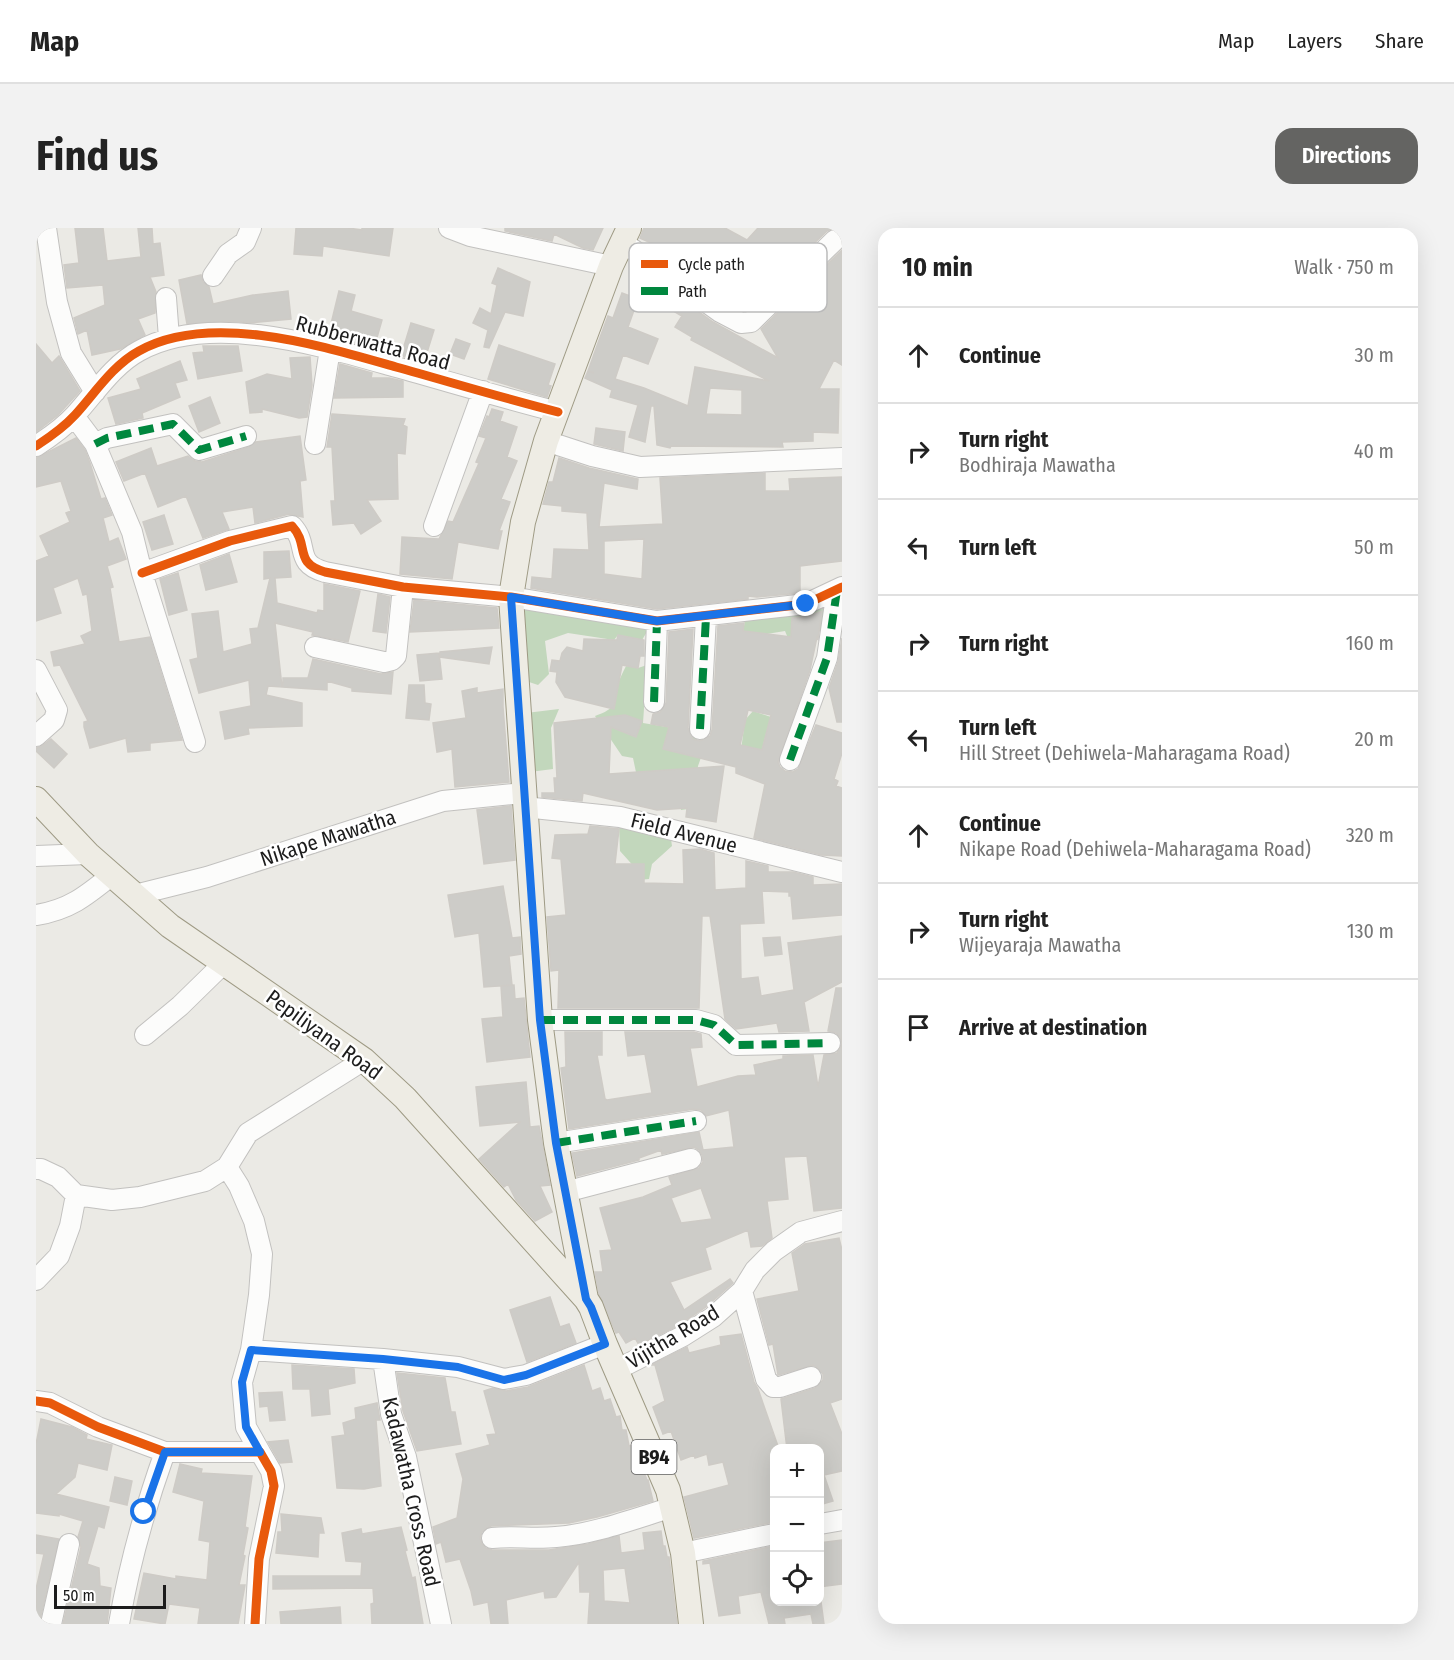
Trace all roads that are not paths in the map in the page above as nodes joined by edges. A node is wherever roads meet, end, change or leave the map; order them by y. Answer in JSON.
{"nodes":[{"id":1,"x":46,"y":228,"type":"edge"},
{"id":2,"x":251,"y":228,"type":"edge"},
{"id":3,"x":449,"y":228,"type":"edge"},
{"id":4,"x":626,"y":235,"type":"edge"},
{"id":5,"x":835,"y":240,"type":"dead end"},
{"id":6,"x":827,"y":248,"type":"edge"},
{"id":7,"x":611,"y":266,"type":"junction"},
{"id":8,"x":213,"y":276,"type":"dead end"},
{"id":9,"x":166,"y":298,"type":"dead end"},
{"id":10,"x":720,"y":312,"type":"edge"},
{"id":11,"x":761,"y":312,"type":"edge"},
{"id":12,"x":170,"y":338,"type":"junction"},
{"id":13,"x":330,"y":349,"type":"junction"},
{"id":14,"x":483,"y":391,"type":"junction"},
{"id":15,"x":95,"y":392,"type":"junction"},
{"id":16,"x":558,"y":412,"type":"junction"},
{"id":17,"x":74,"y":416,"type":"junction"},
{"id":18,"x":246,"y":436,"type":"dead end"},
{"id":19,"x":546,"y":441,"type":"junction"},
{"id":20,"x":95,"y":444,"type":"junction"},
{"id":21,"x":315,"y":444,"type":"dead end"},
{"id":22,"x":36,"y":446,"type":"edge"},
{"id":23,"x":842,"y":458,"type":"edge"},
{"id":24,"x":434,"y":526,"type":"dead end"},
{"id":25,"x":142,"y":573,"type":"junction"},
{"id":26,"x":403,"y":586,"type":"junction"},
{"id":27,"x":839,"y":588,"type":"edge"},
{"id":28,"x":511,"y":597,"type":"junction"},
{"id":29,"x":706,"y":616,"type":"junction"},
{"id":30,"x":657,"y":621,"type":"junction"},
{"id":31,"x":315,"y":647,"type":"dead end"},
{"id":32,"x":36,"y":670,"type":"edge"},
{"id":33,"x":654,"y":702,"type":"dead end"},
{"id":34,"x":699,"y":729,"type":"dead end"},
{"id":35,"x":36,"y":736,"type":"edge"},
{"id":36,"x":195,"y":742,"type":"dead end"},
{"id":37,"x":790,"y":760,"type":"dead end"},
{"id":38,"x":36,"y":799,"type":"edge"},
{"id":39,"x":524,"y":800,"type":"junction"},
{"id":40,"x":88,"y":854,"type":"junction"},
{"id":41,"x":36,"y":856,"type":"edge"},
{"id":42,"x":842,"y":872,"type":"edge"},
{"id":43,"x":112,"y":875,"type":"junction"},
{"id":44,"x":135,"y":896,"type":"junction"},
{"id":45,"x":36,"y":915,"type":"edge"},
{"id":46,"x":224,"y":963,"type":"junction"},
{"id":47,"x":540,"y":1020,"type":"junction"},
{"id":48,"x":145,"y":1035,"type":"dead end"},
{"id":49,"x":830,"y":1043,"type":"dead end"},
{"id":50,"x":364,"y":1059,"type":"junction"},
{"id":51,"x":696,"y":1121,"type":"dead end"},
{"id":52,"x":556,"y":1143,"type":"junction"},
{"id":53,"x":691,"y":1160,"type":"dead end"},
{"id":54,"x":227,"y":1167,"type":"junction"},
{"id":55,"x":36,"y":1169,"type":"edge"},
{"id":56,"x":565,"y":1192,"type":"junction"},
{"id":57,"x":76,"y":1195,"type":"junction"},
{"id":58,"x":842,"y":1221,"type":"edge"},
{"id":59,"x":36,"y":1280,"type":"edge"},
{"id":60,"x":742,"y":1291,"type":"junction"},
{"id":61,"x":586,"y":1299,"type":"junction"},
{"id":62,"x":605,"y":1344,"type":"junction"},
{"id":63,"x":251,"y":1350,"type":"junction"},
{"id":64,"x":383,"y":1359,"type":"junction"},
{"id":65,"x":616,"y":1370,"type":"junction"},
{"id":66,"x":811,"y":1377,"type":"dead end"},
{"id":67,"x":36,"y":1401,"type":"edge"},
{"id":68,"x":165,"y":1452,"type":"junction"},
{"id":69,"x":260,"y":1452,"type":"junction"},
{"id":70,"x":673,"y":1507,"type":"junction"},
{"id":71,"x":842,"y":1520,"type":"edge"},
{"id":72,"x":824,"y":1523,"type":"edge"},
{"id":73,"x":770,"y":1535,"type":"edge"},
{"id":74,"x":492,"y":1538,"type":"dead end"},
{"id":75,"x":69,"y":1544,"type":"dead end"},
{"id":76,"x":683,"y":1553,"type":"junction"},
{"id":77,"x":51,"y":1624,"type":"edge"},
{"id":78,"x":119,"y":1624,"type":"edge"},
{"id":79,"x":255,"y":1624,"type":"edge"},
{"id":80,"x":441,"y":1624,"type":"edge"},
{"id":81,"x":691,"y":1624,"type":"edge"}],
"edges":[{"from":1,"to":15,"type":"street"},
{"from":2,"to":8,"type":"street"},
{"from":3,"to":7,"type":"street"},
{"from":4,"to":7,"type":"main road","number":"B94"},
{"from":5,"to":6,"type":"street"},
{"from":7,"to":16,"type":"main road","number":"B94"},
{"from":9,"to":12,"type":"street"},
{"from":10,"to":11,"type":"street"},
{"from":12,"to":13,"type":"street","name":"Rubberwatta Road"},
{"from":12,"to":15,"type":"street","name":"Rubberwatta Road"},
{"from":13,"to":14,"type":"street","name":"Rubberwatta Road"},
{"from":13,"to":21,"type":"street"},
{"from":14,"to":16,"type":"street","name":"Rubberwatta Road"},
{"from":14,"to":24,"type":"street"},
{"from":15,"to":17,"type":"street","name":"Rubberwatta Road"},
{"from":16,"to":19,"type":"main road","number":"B94"},
{"from":17,"to":20,"type":"street"},
{"from":17,"to":22,"type":"street","name":"Rubberwatta Road"},
{"from":18,"to":20,"type":"street"},
{"from":19,"to":23,"type":"street"},
{"from":19,"to":28,"type":"main road","number":"B94"},
{"from":20,"to":25,"type":"street"},
{"from":25,"to":26,"type":"street"},
{"from":25,"to":36,"type":"street"},
{"from":26,"to":28,"type":"street"},
{"from":26,"to":31,"type":"street"},
{"from":27,"to":29,"type":"street"},
{"from":27,"to":37,"type":"street"},
{"from":28,"to":30,"type":"street"},
{"from":28,"to":39,"type":"main road","number":"B94"},
{"from":29,"to":30,"type":"street"},
{"from":29,"to":34,"type":"street"},
{"from":30,"to":33,"type":"street"},
{"from":32,"to":35,"type":"street"},
{"from":38,"to":40,"type":"main road","name":"Pepiliyana Road"},
{"from":39,"to":42,"type":"street","name":"Field Avenue"},
{"from":39,"to":44,"type":"street","name":"Nikape Mawatha"},
{"from":39,"to":47,"type":"main road","number":"B94"},
{"from":40,"to":41,"type":"street"},
{"from":40,"to":43,"type":"main road","name":"Pepiliyana Road"},
{"from":43,"to":44,"type":"main road","name":"Pepiliyana Road"},
{"from":43,"to":45,"type":"street"},
{"from":44,"to":46,"type":"main road","name":"Pepiliyana Road"},
{"from":46,"to":48,"type":"street"},
{"from":46,"to":50,"type":"main road","name":"Pepiliyana Road"},
{"from":47,"to":49,"type":"street"},
{"from":47,"to":52,"type":"main road","number":"B94"},
{"from":50,"to":54,"type":"street"},
{"from":50,"to":61,"type":"main road","name":"Pepiliyana Road"},
{"from":51,"to":52,"type":"street"},
{"from":52,"to":56,"type":"main road","number":"B94"},
{"from":53,"to":56,"type":"street"},
{"from":54,"to":57,"type":"street"},
{"from":54,"to":63,"type":"street"},
{"from":55,"to":57,"type":"street"},
{"from":56,"to":61,"type":"main road","number":"B94"},
{"from":57,"to":59,"type":"street"},
{"from":58,"to":60,"type":"street","name":"Vijitha Road"},
{"from":60,"to":65,"type":"street","name":"Vijitha Road"},
{"from":60,"to":66,"type":"street"},
{"from":61,"to":62,"type":"main road","number":"B94"},
{"from":62,"to":64,"type":"street"},
{"from":62,"to":65,"type":"main road","number":"B94"},
{"from":63,"to":64,"type":"street"},
{"from":63,"to":69,"type":"street"},
{"from":64,"to":80,"type":"street","name":"Kadawatha Cross Road"},
{"from":65,"to":70,"type":"main road","number":"B94"},
{"from":67,"to":68,"type":"street"},
{"from":68,"to":69,"type":"street"},
{"from":68,"to":78,"type":"street"},
{"from":69,"to":79,"type":"street"},
{"from":70,"to":74,"type":"street"},
{"from":70,"to":76,"type":"main road","number":"B94"},
{"from":71,"to":72,"type":"street"},
{"from":73,"to":76,"type":"street"},
{"from":75,"to":77,"type":"street"},
{"from":76,"to":81,"type":"main road","number":"B94"}]}
